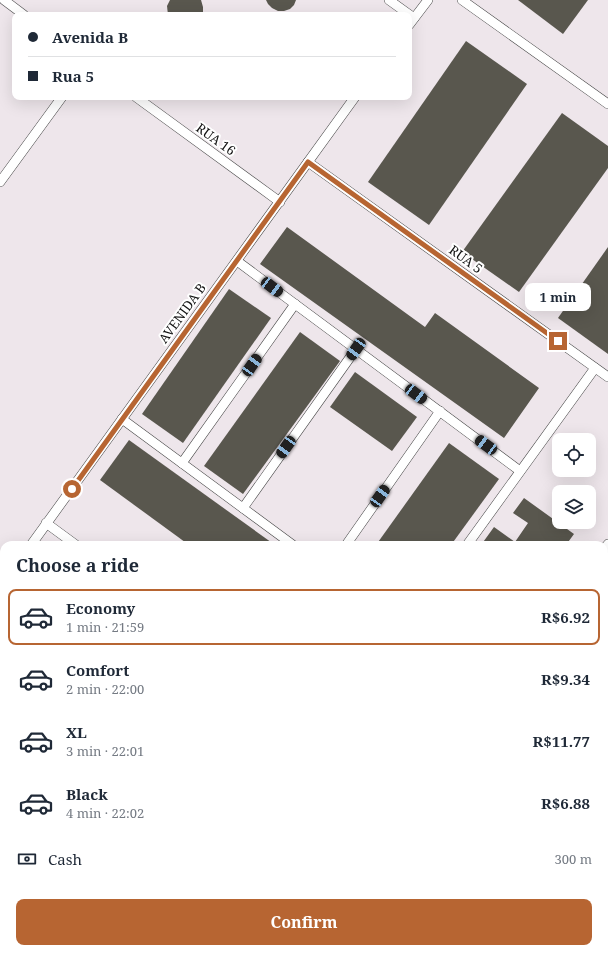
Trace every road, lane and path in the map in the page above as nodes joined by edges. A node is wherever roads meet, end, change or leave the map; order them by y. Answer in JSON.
{"nodes":[{"id":1,"x":4,"y":0,"type":"edge"},
{"id":2,"x":389,"y":0,"type":"edge"},
{"id":3,"x":428,"y":0,"type":"edge"},
{"id":4,"x":462,"y":0,"type":"edge"},
{"id":5,"x":20,"y":12,"type":"edge"},
{"id":6,"x":402,"y":12,"type":"edge"},
{"id":7,"x":412,"y":22,"type":"edge"},
{"id":8,"x":60,"y":100,"type":"edge"},
{"id":9,"x":140,"y":100,"type":"edge"},
{"id":10,"x":353,"y":100,"type":"edge"},
{"id":11,"x":608,"y":104,"type":"edge"},
{"id":12,"x":308,"y":162,"type":"junction"},
{"id":13,"x":0,"y":182,"type":"edge"},
{"id":14,"x":280,"y":202,"type":"junction"},
{"id":15,"x":237,"y":261,"type":"junction"},
{"id":16,"x":295,"y":304,"type":"junction"},
{"id":17,"x":356,"y":349,"type":"junction"},
{"id":18,"x":595,"y":368,"type":"junction"},
{"id":19,"x":608,"y":377,"type":"edge"},
{"id":20,"x":440,"y":411,"type":"junction"},
{"id":21,"x":122,"y":419,"type":"junction"},
{"id":22,"x":182,"y":464,"type":"junction"},
{"id":23,"x":520,"y":471,"type":"junction"},
{"id":24,"x":243,"y":508,"type":"junction"},
{"id":25,"x":46,"y":523,"type":"junction"},
{"id":26,"x":34,"y":541,"type":"edge"},
{"id":27,"x":71,"y":541,"type":"edge"},
{"id":28,"x":288,"y":541,"type":"edge"},
{"id":29,"x":349,"y":541,"type":"edge"},
{"id":30,"x":470,"y":541,"type":"edge"}],
"edges":[{"from":1,"to":5,"type":"lane"},
{"from":2,"to":6,"type":"lane"},
{"from":3,"to":7,"type":"lane"},
{"from":4,"to":11,"type":"lane"},
{"from":8,"to":13,"type":"lane"},
{"from":9,"to":14,"type":"lane","name":"RUA 16"},
{"from":10,"to":12,"type":"lane","name":"AVENIDA B"},
{"from":12,"to":14,"type":"lane","name":"AVENIDA B"},
{"from":12,"to":18,"type":"lane","name":"RUA 5"},
{"from":14,"to":15,"type":"lane","name":"AVENIDA B"},
{"from":15,"to":16,"type":"lane"},
{"from":15,"to":21,"type":"lane","name":"AVENIDA B"},
{"from":16,"to":17,"type":"lane"},
{"from":16,"to":22,"type":"lane"},
{"from":17,"to":20,"type":"lane"},
{"from":17,"to":24,"type":"lane"},
{"from":18,"to":19,"type":"lane","name":"RUA 5"},
{"from":18,"to":23,"type":"lane"},
{"from":20,"to":23,"type":"lane"},
{"from":20,"to":29,"type":"lane"},
{"from":21,"to":22,"type":"lane"},
{"from":21,"to":25,"type":"lane","name":"AVENIDA B"},
{"from":22,"to":24,"type":"lane"},
{"from":23,"to":30,"type":"lane"},
{"from":24,"to":28,"type":"lane"},
{"from":25,"to":26,"type":"lane","name":"AVENIDA B"},
{"from":25,"to":27,"type":"lane"}]}
